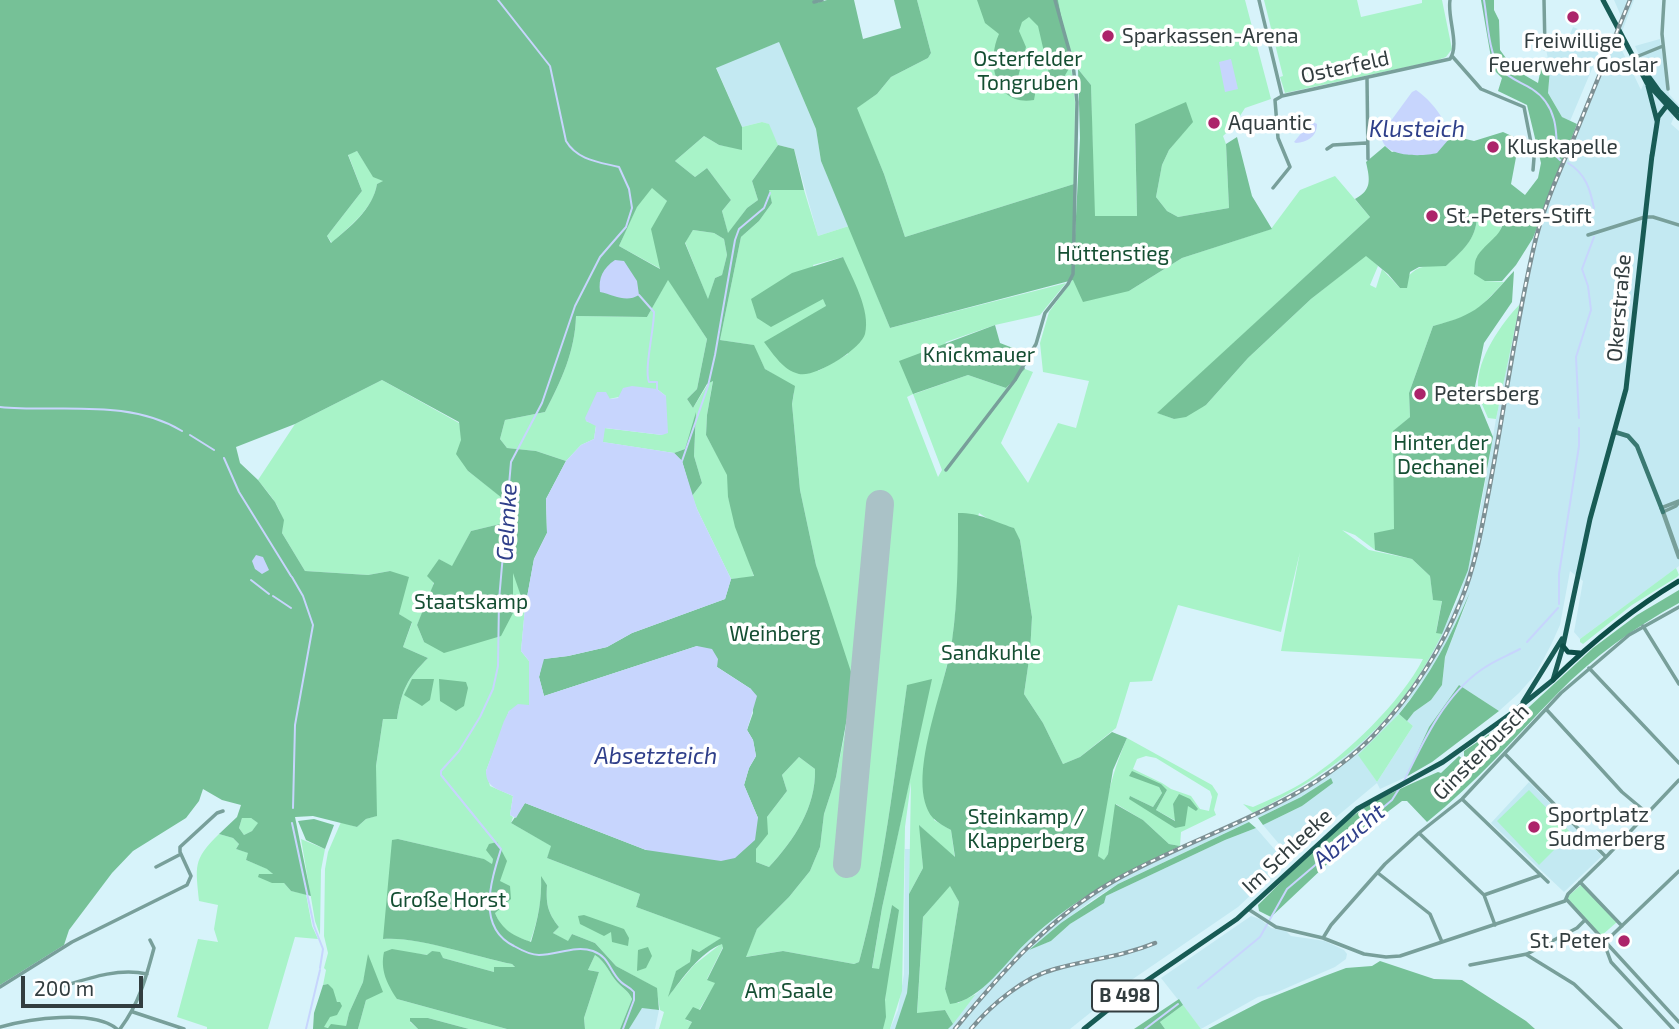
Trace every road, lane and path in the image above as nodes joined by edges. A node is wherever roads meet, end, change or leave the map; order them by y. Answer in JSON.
{"nodes":[{"id":1,"x":822,"y":0,"type":"edge"},
{"id":2,"x":1055,"y":0,"type":"edge"},
{"id":3,"x":1259,"y":0,"type":"edge"},
{"id":4,"x":1450,"y":0,"type":"edge"},
{"id":5,"x":1544,"y":0,"type":"edge"},
{"id":6,"x":1604,"y":0,"type":"edge"},
{"id":7,"x":1664,"y":0,"type":"edge"},
{"id":8,"x":814,"y":2,"type":"dead end"},
{"id":9,"x":1628,"y":45,"type":"junction"},
{"id":10,"x":1663,"y":46,"type":"junction"},
{"id":11,"x":1545,"y":49,"type":"dead end"},
{"id":12,"x":1452,"y":56,"type":"junction"},
{"id":13,"x":1636,"y":57,"type":"junction"},
{"id":14,"x":1367,"y":78,"type":"junction"},
{"id":15,"x":1647,"y":83,"type":"junction"},
{"id":16,"x":1668,"y":89,"type":"dead end"},
{"id":17,"x":1282,"y":96,"type":"junction"},
{"id":18,"x":1669,"y":103,"type":"junction"},
{"id":19,"x":1679,"y":111,"type":"edge"},
{"id":20,"x":1679,"y":118,"type":"edge"},
{"id":21,"x":1657,"y":122,"type":"junction"},
{"id":22,"x":1367,"y":144,"type":"junction"},
{"id":23,"x":1327,"y":149,"type":"dead end"},
{"id":24,"x":1368,"y":159,"type":"dead end"},
{"id":25,"x":1534,"y":170,"type":"dead end"},
{"id":26,"x":1273,"y":188,"type":"dead end"},
{"id":27,"x":1645,"y":217,"type":"junction"},
{"id":28,"x":1679,"y":225,"type":"edge"},
{"id":29,"x":1588,"y":235,"type":"dead end"},
{"id":30,"x":1615,"y":433,"type":"junction"},
{"id":31,"x":946,"y":470,"type":"dead end"},
{"id":32,"x":1679,"y":501,"type":"edge"},
{"id":33,"x":1662,"y":510,"type":"junction"},
{"id":34,"x":1679,"y":557,"type":"edge"},
{"id":35,"x":1678,"y":581,"type":"edge"},
{"id":36,"x":1679,"y":607,"type":"edge"},
{"id":37,"x":1643,"y":626,"type":"junction"},
{"id":38,"x":1563,"y":637,"type":"junction"},
{"id":39,"x":1563,"y":646,"type":"junction"},
{"id":40,"x":1580,"y":653,"type":"junction"},
{"id":41,"x":1589,"y":668,"type":"junction"},
{"id":42,"x":1553,"y":680,"type":"junction"},
{"id":43,"x":1679,"y":684,"type":"edge"},
{"id":44,"x":1519,"y":708,"type":"junction"},
{"id":45,"x":1546,"y":709,"type":"junction"},
{"id":46,"x":1505,"y":754,"type":"junction"},
{"id":47,"x":1679,"y":763,"type":"edge"},
{"id":48,"x":1679,"y":780,"type":"edge"},
{"id":49,"x":1462,"y":799,"type":"junction"},
{"id":50,"x":223,"y":811,"type":"dead end"},
{"id":51,"x":1647,"y":813,"type":"junction"},
{"id":52,"x":1419,"y":833,"type":"junction"},
{"id":53,"x":181,"y":854,"type":"junction"},
{"id":54,"x":1606,"y":857,"type":"junction"},
{"id":55,"x":156,"y":867,"type":"dead end"},
{"id":56,"x":1679,"y":871,"type":"edge"},
{"id":57,"x":1378,"y":873,"type":"junction"},
{"id":58,"x":1541,"y":875,"type":"junction"},
{"id":59,"x":1548,"y":882,"type":"dead end"},
{"id":60,"x":1580,"y":882,"type":"junction"},
{"id":61,"x":1484,"y":895,"type":"junction"},
{"id":62,"x":1567,"y":900,"type":"junction"},
{"id":63,"x":1248,"y":909,"type":"junction"},
{"id":64,"x":1585,"y":920,"type":"junction"},
{"id":65,"x":1495,"y":925,"type":"junction"},
{"id":66,"x":1622,"y":926,"type":"junction"},
{"id":67,"x":1323,"y":938,"type":"junction"},
{"id":68,"x":150,"y":940,"type":"dead end"},
{"id":69,"x":1441,"y":942,"type":"junction"},
{"id":70,"x":1604,"y":943,"type":"junction"},
{"id":71,"x":1527,"y":954,"type":"junction"},
{"id":72,"x":1470,"y":965,"type":"dead end"},
{"id":73,"x":147,"y":974,"type":"junction"},
{"id":74,"x":0,"y":987,"type":"edge"},
{"id":75,"x":54,"y":989,"type":"dead end"},
{"id":76,"x":133,"y":1012,"type":"junction"},
{"id":77,"x":1679,"y":1022,"type":"edge"},
{"id":78,"x":0,"y":1027,"type":"edge"},
{"id":79,"x":119,"y":1029,"type":"edge"},
{"id":80,"x":184,"y":1029,"type":"edge"},
{"id":81,"x":1084,"y":1029,"type":"edge"},
{"id":82,"x":1621,"y":1029,"type":"edge"},
{"id":83,"x":1673,"y":1029,"type":"edge"}],
"edges":[{"from":1,"to":8,"type":"street"},
{"from":2,"to":31,"type":"street"},
{"from":3,"to":17,"type":"street","name":"Osterfeld"},
{"from":4,"to":12,"type":"street"},
{"from":5,"to":11,"type":"street"},
{"from":6,"to":9,"type":"main road"},
{"from":7,"to":10,"type":"street"},
{"from":9,"to":13,"type":"main road"},
{"from":9,"to":15,"type":"main road"},
{"from":10,"to":13,"type":"street"},
{"from":10,"to":16,"type":"street"},
{"from":12,"to":14,"type":"street","name":"Osterfeld"},
{"from":12,"to":25,"type":"street"},
{"from":13,"to":18,"type":"main road"},
{"from":14,"to":17,"type":"street","name":"Osterfeld"},
{"from":14,"to":22,"type":"street"},
{"from":15,"to":18,"type":"main road"},
{"from":15,"to":21,"type":"main road"},
{"from":17,"to":26,"type":"street"},
{"from":18,"to":19,"type":"main road"},
{"from":18,"to":20,"type":"main road"},
{"from":18,"to":21,"type":"main road","name":"Okerstraße"},
{"from":21,"to":27,"type":"main road","name":"Okerstraße"},
{"from":22,"to":23,"type":"street"},
{"from":22,"to":24,"type":"street"},
{"from":27,"to":28,"type":"street"},
{"from":27,"to":29,"type":"street"},
{"from":27,"to":30,"type":"main road","name":"Okerstraße"},
{"from":30,"to":33,"type":"main road"},
{"from":30,"to":38,"type":"main road","name":"Im Schleeke"},
{"from":32,"to":33,"type":"street"},
{"from":33,"to":34,"type":"street"},
{"from":35,"to":40,"type":"highway"},
{"from":36,"to":37,"type":"street","name":"Ginsterbusch"},
{"from":37,"to":41,"type":"street","name":"Ginsterbusch"},
{"from":37,"to":43,"type":"street"},
{"from":38,"to":39,"type":"main road","name":"Im Schleeke"},
{"from":38,"to":44,"type":"main road","name":"Im Schleeke"},
{"from":39,"to":40,"type":"highway"},
{"from":39,"to":42,"type":"main road","name":"Im Schleeke"},
{"from":40,"to":42,"type":"highway"},
{"from":41,"to":45,"type":"street","name":"Ginsterbusch"},
{"from":41,"to":47,"type":"street"},
{"from":42,"to":44,"type":"main road","name":"Im Schleeke","number":"B 498"},
{"from":44,"to":63,"type":"main road","name":"Im Schleeke","number":"B 498"},
{"from":45,"to":46,"type":"street","name":"Ginsterbusch"},
{"from":45,"to":51,"type":"street"},
{"from":46,"to":49,"type":"street","name":"Ginsterbusch"},
{"from":46,"to":54,"type":"street"},
{"from":48,"to":51,"type":"street"},
{"from":49,"to":52,"type":"street","name":"Ginsterbusch"},
{"from":49,"to":58,"type":"street"},
{"from":50,"to":53,"type":"street"},
{"from":51,"to":54,"type":"street"},
{"from":52,"to":57,"type":"street","name":"Ginsterbusch"},
{"from":52,"to":61,"type":"street"},
{"from":53,"to":55,"type":"street"},
{"from":53,"to":74,"type":"street"},
{"from":54,"to":60,"type":"street"},
{"from":56,"to":66,"type":"street"},
{"from":57,"to":67,"type":"street","name":"Ginsterbusch"},
{"from":57,"to":69,"type":"street"},
{"from":58,"to":59,"type":"street"},
{"from":58,"to":61,"type":"street"},
{"from":60,"to":62,"type":"street"},
{"from":60,"to":66,"type":"street"},
{"from":61,"to":65,"type":"street"},
{"from":62,"to":64,"type":"street"},
{"from":62,"to":65,"type":"street"},
{"from":63,"to":67,"type":"street"},
{"from":63,"to":81,"type":"main road","name":"Im Schleeke","number":"B 498"},
{"from":64,"to":70,"type":"street"},
{"from":64,"to":71,"type":"street"},
{"from":65,"to":69,"type":"street"},
{"from":66,"to":70,"type":"street"},
{"from":67,"to":69,"type":"street"},
{"from":68,"to":73,"type":"street"},
{"from":70,"to":77,"type":"street"},
{"from":70,"to":83,"type":"street"},
{"from":71,"to":72,"type":"street"},
{"from":71,"to":82,"type":"street"},
{"from":73,"to":75,"type":"street"},
{"from":73,"to":76,"type":"street"},
{"from":76,"to":79,"type":"street"},
{"from":76,"to":80,"type":"street"},
{"from":78,"to":79,"type":"street"}]}
